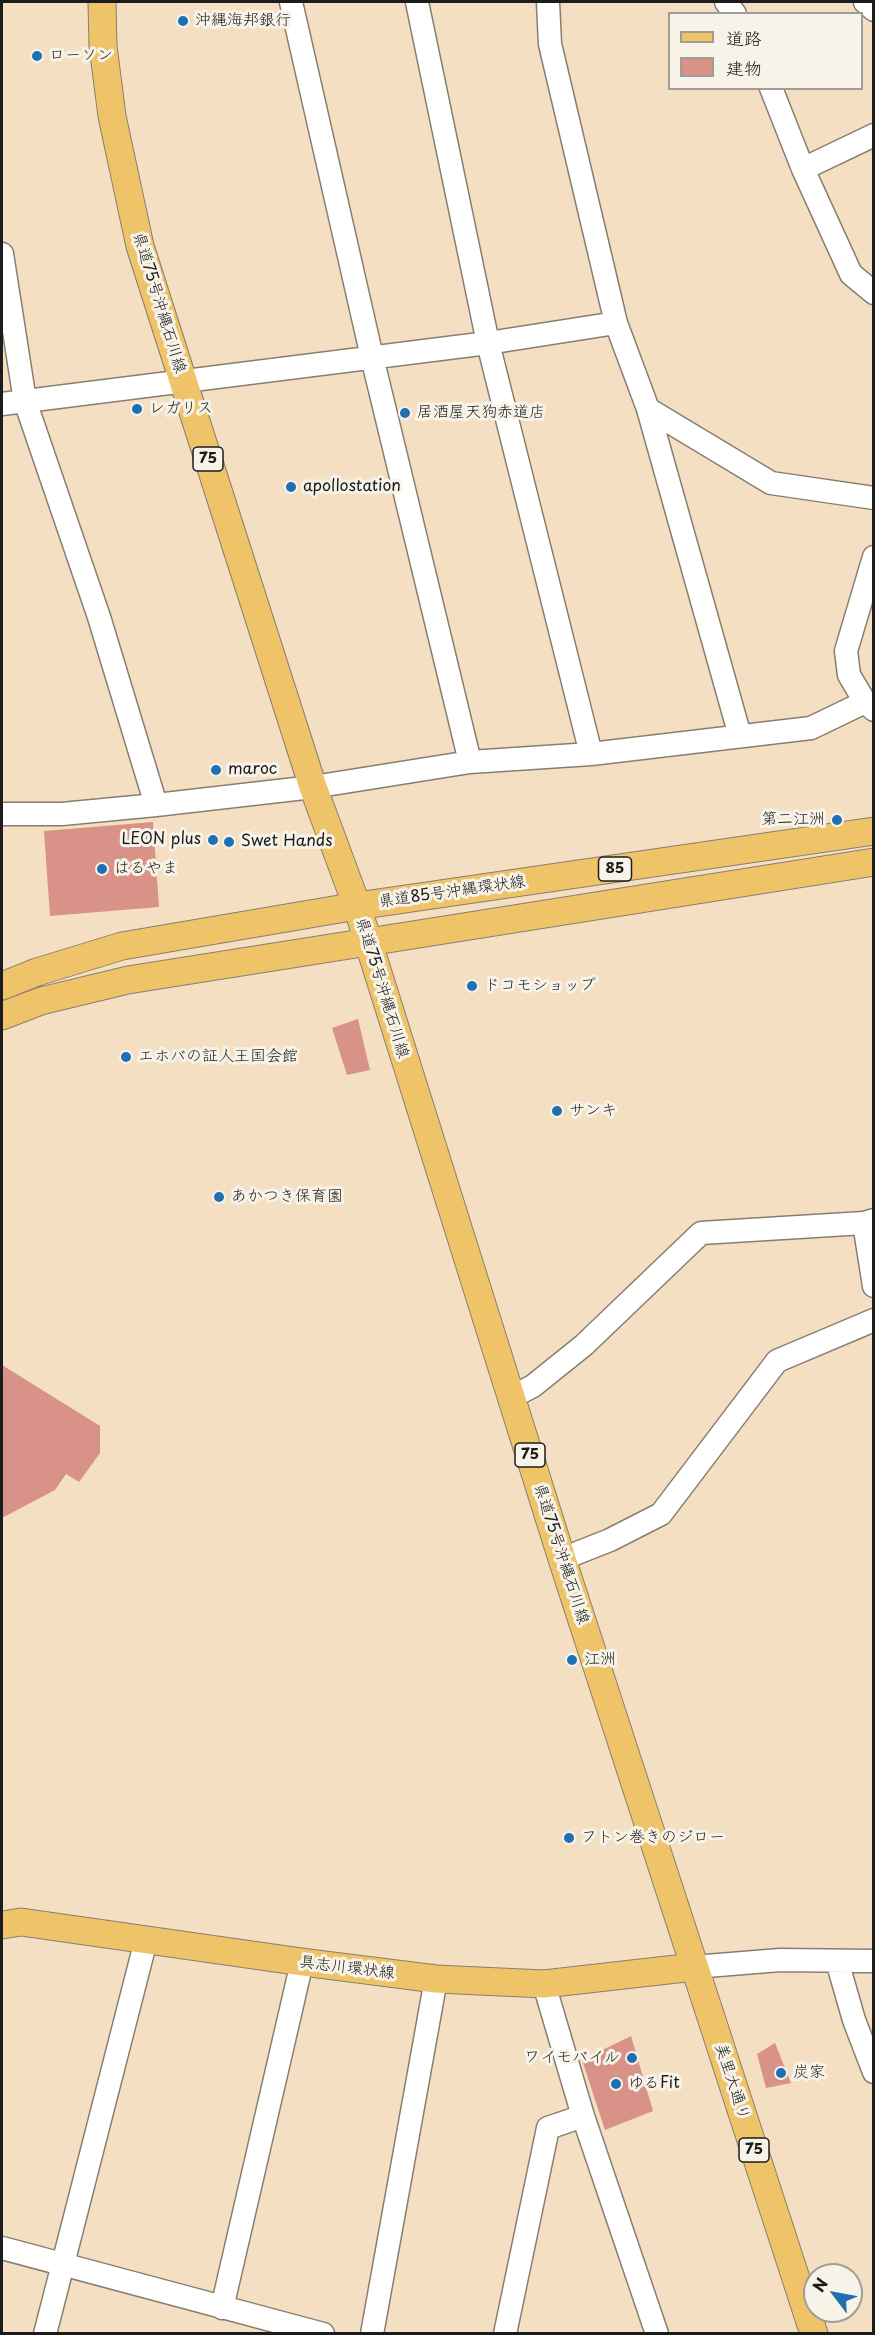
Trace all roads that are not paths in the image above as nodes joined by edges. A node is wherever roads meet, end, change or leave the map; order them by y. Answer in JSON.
{"nodes":[{"id":1,"x":102,"y":2,"type":"edge"},
{"id":2,"x":291,"y":2,"type":"edge"},
{"id":3,"x":417,"y":2,"type":"edge"},
{"id":4,"x":548,"y":2,"type":"edge"},
{"id":5,"x":866,"y":2,"type":"edge"},
{"id":6,"x":873,"y":10,"type":"edge"},
{"id":7,"x":772,"y":90,"type":"edge"},
{"id":8,"x":873,"y":135,"type":"edge"},
{"id":9,"x":803,"y":169,"type":"junction"},
{"id":10,"x":2,"y":254,"type":"edge"},
{"id":11,"x":873,"y":293,"type":"edge"},
{"id":12,"x":616,"y":323,"type":"junction"},
{"id":13,"x":488,"y":343,"type":"junction"},
{"id":14,"x":372,"y":357,"type":"junction"},
{"id":15,"x":183,"y":381,"type":"junction"},
{"id":16,"x":25,"y":401,"type":"junction"},
{"id":17,"x":2,"y":404,"type":"edge"},
{"id":18,"x":648,"y":409,"type":"junction"},
{"id":19,"x":873,"y":498,"type":"edge"},
{"id":20,"x":873,"y":562,"type":"edge"},
{"id":21,"x":869,"y":706,"type":"edge"},
{"id":22,"x":740,"y":736,"type":"junction"},
{"id":23,"x":591,"y":754,"type":"junction"},
{"id":24,"x":470,"y":762,"type":"junction"},
{"id":25,"x":313,"y":787,"type":"junction"},
{"id":26,"x":156,"y":806,"type":"junction"},
{"id":27,"x":2,"y":814,"type":"edge"},
{"id":28,"x":873,"y":831,"type":"edge"},
{"id":29,"x":873,"y":862,"type":"edge"},
{"id":30,"x":357,"y":906,"type":"junction"},
{"id":31,"x":367,"y":942,"type":"junction"},
{"id":32,"x":2,"y":986,"type":"edge"},
{"id":33,"x":2,"y":1016,"type":"edge"},
{"id":34,"x":868,"y":1221,"type":"edge"},
{"id":35,"x":873,"y":1286,"type":"edge"},
{"id":36,"x":873,"y":1320,"type":"edge"},
{"id":37,"x":512,"y":1397,"type":"junction"},
{"id":38,"x":562,"y":1558,"type":"junction"},
{"id":39,"x":2,"y":1925,"type":"edge"},
{"id":40,"x":146,"y":1940,"type":"junction"},
{"id":41,"x":837,"y":1961,"type":"junction"},
{"id":42,"x":873,"y":1961,"type":"edge"},
{"id":43,"x":302,"y":1962,"type":"junction"},
{"id":44,"x":694,"y":1967,"type":"junction"},
{"id":45,"x":436,"y":1979,"type":"junction"},
{"id":46,"x":544,"y":1984,"type":"junction"},
{"id":47,"x":873,"y":2072,"type":"edge"},
{"id":48,"x":582,"y":2116,"type":"junction"},
{"id":49,"x":2,"y":2248,"type":"edge"},
{"id":50,"x":63,"y":2265,"type":"junction"},
{"id":51,"x":222,"y":2308,"type":"junction"},
{"id":52,"x":45,"y":2334,"type":"edge"},
{"id":53,"x":323,"y":2334,"type":"edge"},
{"id":54,"x":372,"y":2334,"type":"edge"},
{"id":55,"x":505,"y":2334,"type":"edge"},
{"id":56,"x":657,"y":2334,"type":"edge"},
{"id":57,"x":814,"y":2334,"type":"edge"}],
"edges":[{"from":1,"to":15,"type":"main road","name":"県道75号沖縄石川線","number":"75"},
{"from":2,"to":14,"type":"street"},
{"from":3,"to":13,"type":"street"},
{"from":4,"to":12,"type":"street"},
{"from":5,"to":6,"type":"street"},
{"from":7,"to":9,"type":"street"},
{"from":8,"to":9,"type":"street"},
{"from":9,"to":11,"type":"street"},
{"from":10,"to":16,"type":"street"},
{"from":12,"to":13,"type":"street"},
{"from":12,"to":18,"type":"street"},
{"from":13,"to":14,"type":"street"},
{"from":13,"to":23,"type":"street"},
{"from":14,"to":15,"type":"street"},
{"from":14,"to":24,"type":"street"},
{"from":15,"to":16,"type":"street"},
{"from":15,"to":25,"type":"main road","name":"県道75号沖縄石川線","number":"75"},
{"from":16,"to":17,"type":"street"},
{"from":16,"to":26,"type":"street"},
{"from":18,"to":19,"type":"street"},
{"from":18,"to":22,"type":"street"},
{"from":20,"to":21,"type":"street"},
{"from":21,"to":22,"type":"street"},
{"from":22,"to":23,"type":"street"},
{"from":23,"to":24,"type":"street"},
{"from":24,"to":25,"type":"street"},
{"from":25,"to":26,"type":"street"},
{"from":25,"to":30,"type":"main road","name":"県道75号沖縄石川線","number":"75"},
{"from":26,"to":27,"type":"street"},
{"from":28,"to":30,"type":"main road","name":"県道85号沖縄環状線","number":"85"},
{"from":29,"to":31,"type":"main road","number":"85"},
{"from":30,"to":31,"type":"main road","name":"県道75号沖縄石川線","number":"75"},
{"from":30,"to":32,"type":"main road","name":"県道85号沖縄環状線","number":"85"},
{"from":31,"to":33,"type":"main road","number":"85"},
{"from":31,"to":37,"type":"main road","name":"県道75号沖縄石川線","number":"75"},
{"from":34,"to":35,"type":"street"},
{"from":34,"to":37,"type":"street"},
{"from":36,"to":38,"type":"street"},
{"from":37,"to":38,"type":"main road","name":"県道75号沖縄石川線","number":"75"},
{"from":38,"to":44,"type":"main road","name":"県道75号沖縄石川線","number":"75"},
{"from":39,"to":40,"type":"main road","name":"具志川環状線"},
{"from":40,"to":43,"type":"main road","name":"具志川環状線"},
{"from":40,"to":50,"type":"street"},
{"from":41,"to":42,"type":"street"},
{"from":41,"to":44,"type":"street"},
{"from":41,"to":47,"type":"street"},
{"from":43,"to":45,"type":"main road","name":"具志川環状線"},
{"from":43,"to":51,"type":"street"},
{"from":44,"to":46,"type":"main road","name":"具志川環状線"},
{"from":44,"to":57,"type":"main road","name":"美里大通り","number":"75"},
{"from":45,"to":46,"type":"main road","name":"具志川環状線"},
{"from":45,"to":54,"type":"street"},
{"from":46,"to":48,"type":"street"},
{"from":48,"to":55,"type":"street"},
{"from":48,"to":56,"type":"street"},
{"from":49,"to":50,"type":"street"},
{"from":50,"to":51,"type":"street"},
{"from":50,"to":52,"type":"street"},
{"from":51,"to":53,"type":"street"}]}
